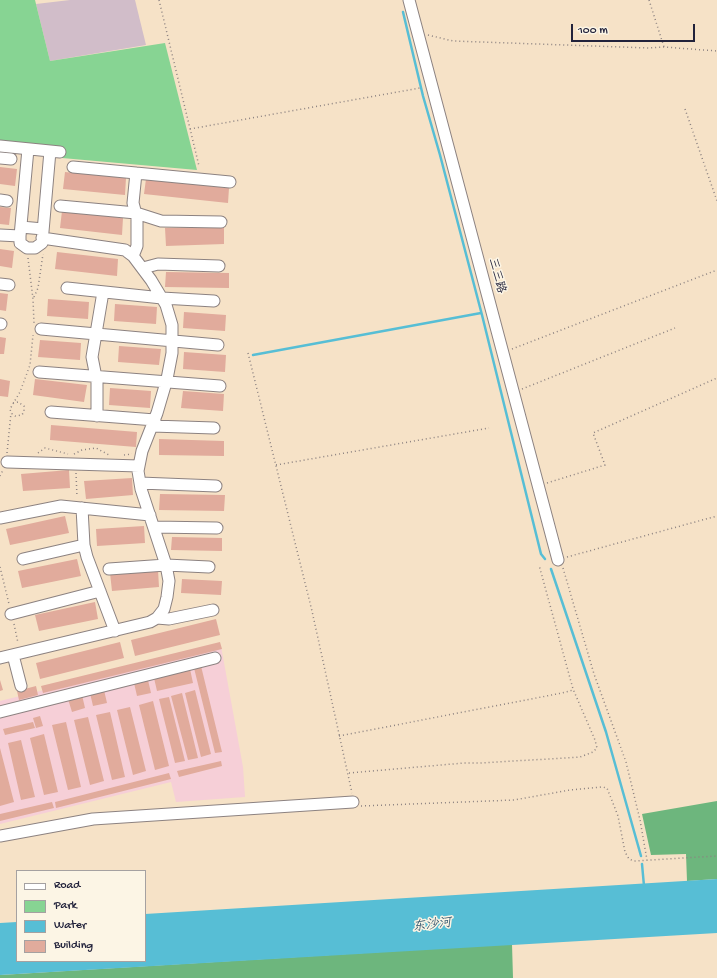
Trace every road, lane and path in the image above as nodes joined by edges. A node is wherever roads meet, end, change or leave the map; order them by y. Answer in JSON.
{"nodes":[{"id":1,"x":158,"y":0,"type":"edge"},
{"id":2,"x":409,"y":0,"type":"edge"},
{"id":3,"x":650,"y":0,"type":"edge"},
{"id":4,"x":417,"y":32,"type":"junction"},
{"id":5,"x":664,"y":47,"type":"junction"},
{"id":6,"x":717,"y":51,"type":"edge"},
{"id":7,"x":420,"y":88,"type":"dead end"},
{"id":8,"x":685,"y":110,"type":"dead end"},
{"id":9,"x":190,"y":129,"type":"junction"},
{"id":10,"x":0,"y":146,"type":"edge"},
{"id":11,"x":28,"y":149,"type":"junction"},
{"id":12,"x":199,"y":166,"type":"dead end"},
{"id":13,"x":73,"y":167,"type":"dead end"},
{"id":14,"x":136,"y":173,"type":"junction"},
{"id":15,"x":230,"y":182,"type":"dead end"},
{"id":16,"x":717,"y":201,"type":"edge"},
{"id":17,"x":60,"y":206,"type":"dead end"},
{"id":18,"x":136,"y":213,"type":"junction"},
{"id":19,"x":221,"y":222,"type":"dead end"},
{"id":20,"x":21,"y":232,"type":"junction"},
{"id":21,"x":0,"y":235,"type":"edge"},
{"id":22,"x":42,"y":237,"type":"junction"},
{"id":23,"x":27,"y":248,"type":"junction"},
{"id":24,"x":134,"y":256,"type":"junction"},
{"id":25,"x":219,"y":266,"type":"dead end"},
{"id":26,"x":143,"y":268,"type":"junction"},
{"id":27,"x":717,"y":270,"type":"edge"},
{"id":28,"x":67,"y":288,"type":"dead end"},
{"id":29,"x":103,"y":292,"type":"junction"},
{"id":30,"x":162,"y":298,"type":"junction"},
{"id":31,"x":33,"y":299,"type":"junction"},
{"id":32,"x":214,"y":301,"type":"dead end"},
{"id":33,"x":675,"y":328,"type":"dead end"},
{"id":34,"x":36,"y":330,"type":"junction"},
{"id":35,"x":96,"y":334,"type":"junction"},
{"id":36,"x":172,"y":341,"type":"junction"},
{"id":37,"x":218,"y":345,"type":"dead end"},
{"id":38,"x":502,"y":352,"type":"junction"},
{"id":39,"x":248,"y":353,"type":"dead end"},
{"id":40,"x":39,"y":372,"type":"dead end"},
{"id":41,"x":96,"y":377,"type":"junction"},
{"id":42,"x":717,"y":378,"type":"edge"},
{"id":43,"x":166,"y":383,"type":"junction"},
{"id":44,"x":220,"y":386,"type":"dead end"},
{"id":45,"x":513,"y":392,"type":"junction"},
{"id":46,"x":14,"y":403,"type":"junction"},
{"id":47,"x":52,"y":412,"type":"dead end"},
{"id":48,"x":11,"y":413,"type":"junction"},
{"id":49,"x":97,"y":416,"type":"junction"},
{"id":50,"x":153,"y":423,"type":"junction"},
{"id":51,"x":214,"y":428,"type":"dead end"},
{"id":52,"x":489,"y":428,"type":"dead end"},
{"id":53,"x":141,"y":455,"type":"junction"},
{"id":54,"x":112,"y":456,"type":"dead end"},
{"id":55,"x":122,"y":456,"type":"dead end"},
{"id":56,"x":33,"y":457,"type":"dead end"},
{"id":57,"x":6,"y":462,"type":"joint"},
{"id":58,"x":76,"y":465,"type":"junction"},
{"id":59,"x":276,"y":465,"type":"junction"},
{"id":60,"x":139,"y":466,"type":"junction"},
{"id":61,"x":140,"y":483,"type":"junction"},
{"id":62,"x":216,"y":486,"type":"dead end"},
{"id":63,"x":538,"y":486,"type":"junction"},
{"id":64,"x":79,"y":507,"type":"junction"},
{"id":65,"x":150,"y":515,"type":"junction"},
{"id":66,"x":717,"y":516,"type":"edge"},
{"id":67,"x":0,"y":518,"type":"edge"},
{"id":68,"x":154,"y":527,"type":"junction"},
{"id":69,"x":217,"y":528,"type":"dead end"},
{"id":70,"x":84,"y":545,"type":"junction"},
{"id":71,"x":22,"y":559,"type":"dead end"},
{"id":72,"x":559,"y":559,"type":"junction"},
{"id":73,"x":166,"y":565,"type":"junction"},
{"id":74,"x":538,"y":565,"type":"dead end"},
{"id":75,"x":209,"y":567,"type":"dead end"},
{"id":76,"x":109,"y":569,"type":"dead end"},
{"id":77,"x":100,"y":591,"type":"junction"},
{"id":78,"x":213,"y":610,"type":"dead end"},
{"id":79,"x":11,"y":614,"type":"dead end"},
{"id":80,"x":157,"y":618,"type":"junction"},
{"id":81,"x":116,"y":631,"type":"junction"},
{"id":82,"x":13,"y":655,"type":"junction"},
{"id":83,"x":0,"y":658,"type":"edge"},
{"id":84,"x":215,"y":658,"type":"dead end"},
{"id":85,"x":21,"y":686,"type":"dead end"},
{"id":86,"x":573,"y":689,"type":"junction"},
{"id":87,"x":0,"y":712,"type":"edge"},
{"id":88,"x":339,"y":736,"type":"junction"},
{"id":89,"x":348,"y":773,"type":"junction"},
{"id":90,"x":353,"y":802,"type":"junction"},
{"id":91,"x":0,"y":836,"type":"edge"},
{"id":92,"x":717,"y":856,"type":"edge"},
{"id":93,"x":647,"y":860,"type":"junction"}],
"edges":[{"from":1,"to":9,"type":"path"},
{"from":2,"to":4,"type":"street","name":"三三路"},
{"from":3,"to":5,"type":"path"},
{"from":4,"to":5,"type":"path"},
{"from":4,"to":38,"type":"street","name":"三三路"},
{"from":5,"to":6,"type":"path"},
{"from":7,"to":9,"type":"path"},
{"from":8,"to":16,"type":"path"},
{"from":9,"to":12,"type":"path"},
{"from":10,"to":11,"type":"street"},
{"from":11,"to":20,"type":"street"},
{"from":11,"to":22,"type":"street"},
{"from":13,"to":14,"type":"street"},
{"from":14,"to":15,"type":"street"},
{"from":14,"to":18,"type":"street"},
{"from":17,"to":18,"type":"street"},
{"from":18,"to":19,"type":"street"},
{"from":18,"to":24,"type":"street"},
{"from":20,"to":21,"type":"street"},
{"from":20,"to":22,"type":"street"},
{"from":20,"to":23,"type":"street"},
{"from":22,"to":23,"type":"street"},
{"from":22,"to":24,"type":"street"},
{"from":22,"to":31,"type":"path"},
{"from":23,"to":31,"type":"path"},
{"from":24,"to":26,"type":"street"},
{"from":25,"to":26,"type":"street"},
{"from":26,"to":30,"type":"street"},
{"from":27,"to":38,"type":"path"},
{"from":28,"to":29,"type":"street"},
{"from":29,"to":30,"type":"street"},
{"from":29,"to":35,"type":"street"},
{"from":30,"to":32,"type":"street"},
{"from":30,"to":36,"type":"street"},
{"from":31,"to":34,"type":"path"},
{"from":33,"to":45,"type":"path"},
{"from":34,"to":35,"type":"street"},
{"from":34,"to":46,"type":"path"},
{"from":35,"to":36,"type":"street"},
{"from":35,"to":41,"type":"street"},
{"from":36,"to":37,"type":"street"},
{"from":36,"to":43,"type":"street"},
{"from":38,"to":45,"type":"street","name":"三三路"},
{"from":39,"to":59,"type":"path"},
{"from":40,"to":41,"type":"street"},
{"from":41,"to":43,"type":"street"},
{"from":41,"to":49,"type":"street"},
{"from":42,"to":63,"type":"path"},
{"from":43,"to":44,"type":"street"},
{"from":43,"to":50,"type":"street"},
{"from":45,"to":63,"type":"street","name":"三三路"},
{"from":46,"to":48,"type":"path"},
{"from":46,"to":48,"type":"path"},
{"from":47,"to":49,"type":"street"},
{"from":48,"to":57,"type":"path"},
{"from":49,"to":50,"type":"street"},
{"from":50,"to":51,"type":"street"},
{"from":50,"to":53,"type":"street"},
{"from":52,"to":59,"type":"path"},
{"from":53,"to":55,"type":"path"},
{"from":53,"to":60,"type":"street"},
{"from":54,"to":56,"type":"path"},
{"from":57,"to":58,"type":"street"},
{"from":58,"to":60,"type":"street"},
{"from":58,"to":64,"type":"path"},
{"from":59,"to":88,"type":"path"},
{"from":60,"to":61,"type":"street"},
{"from":61,"to":62,"type":"street"},
{"from":61,"to":65,"type":"street"},
{"from":63,"to":72,"type":"street","name":"三三路"},
{"from":64,"to":65,"type":"street"},
{"from":64,"to":67,"type":"street"},
{"from":64,"to":70,"type":"street"},
{"from":65,"to":68,"type":"street"},
{"from":66,"to":72,"type":"path"},
{"from":68,"to":69,"type":"street"},
{"from":68,"to":73,"type":"street"},
{"from":70,"to":71,"type":"street"},
{"from":70,"to":77,"type":"street"},
{"from":72,"to":93,"type":"path"},
{"from":73,"to":75,"type":"street"},
{"from":73,"to":76,"type":"street"},
{"from":73,"to":80,"type":"street"},
{"from":74,"to":86,"type":"path"},
{"from":77,"to":79,"type":"street"},
{"from":77,"to":81,"type":"street"},
{"from":78,"to":80,"type":"street"},
{"from":80,"to":81,"type":"street"},
{"from":81,"to":82,"type":"street"},
{"from":82,"to":83,"type":"street"},
{"from":82,"to":85,"type":"street"},
{"from":84,"to":87,"type":"street"},
{"from":86,"to":88,"type":"path"},
{"from":86,"to":89,"type":"path"},
{"from":88,"to":89,"type":"path"},
{"from":89,"to":90,"type":"path"},
{"from":90,"to":91,"type":"street"},
{"from":90,"to":93,"type":"path"},
{"from":92,"to":93,"type":"path"}]}
